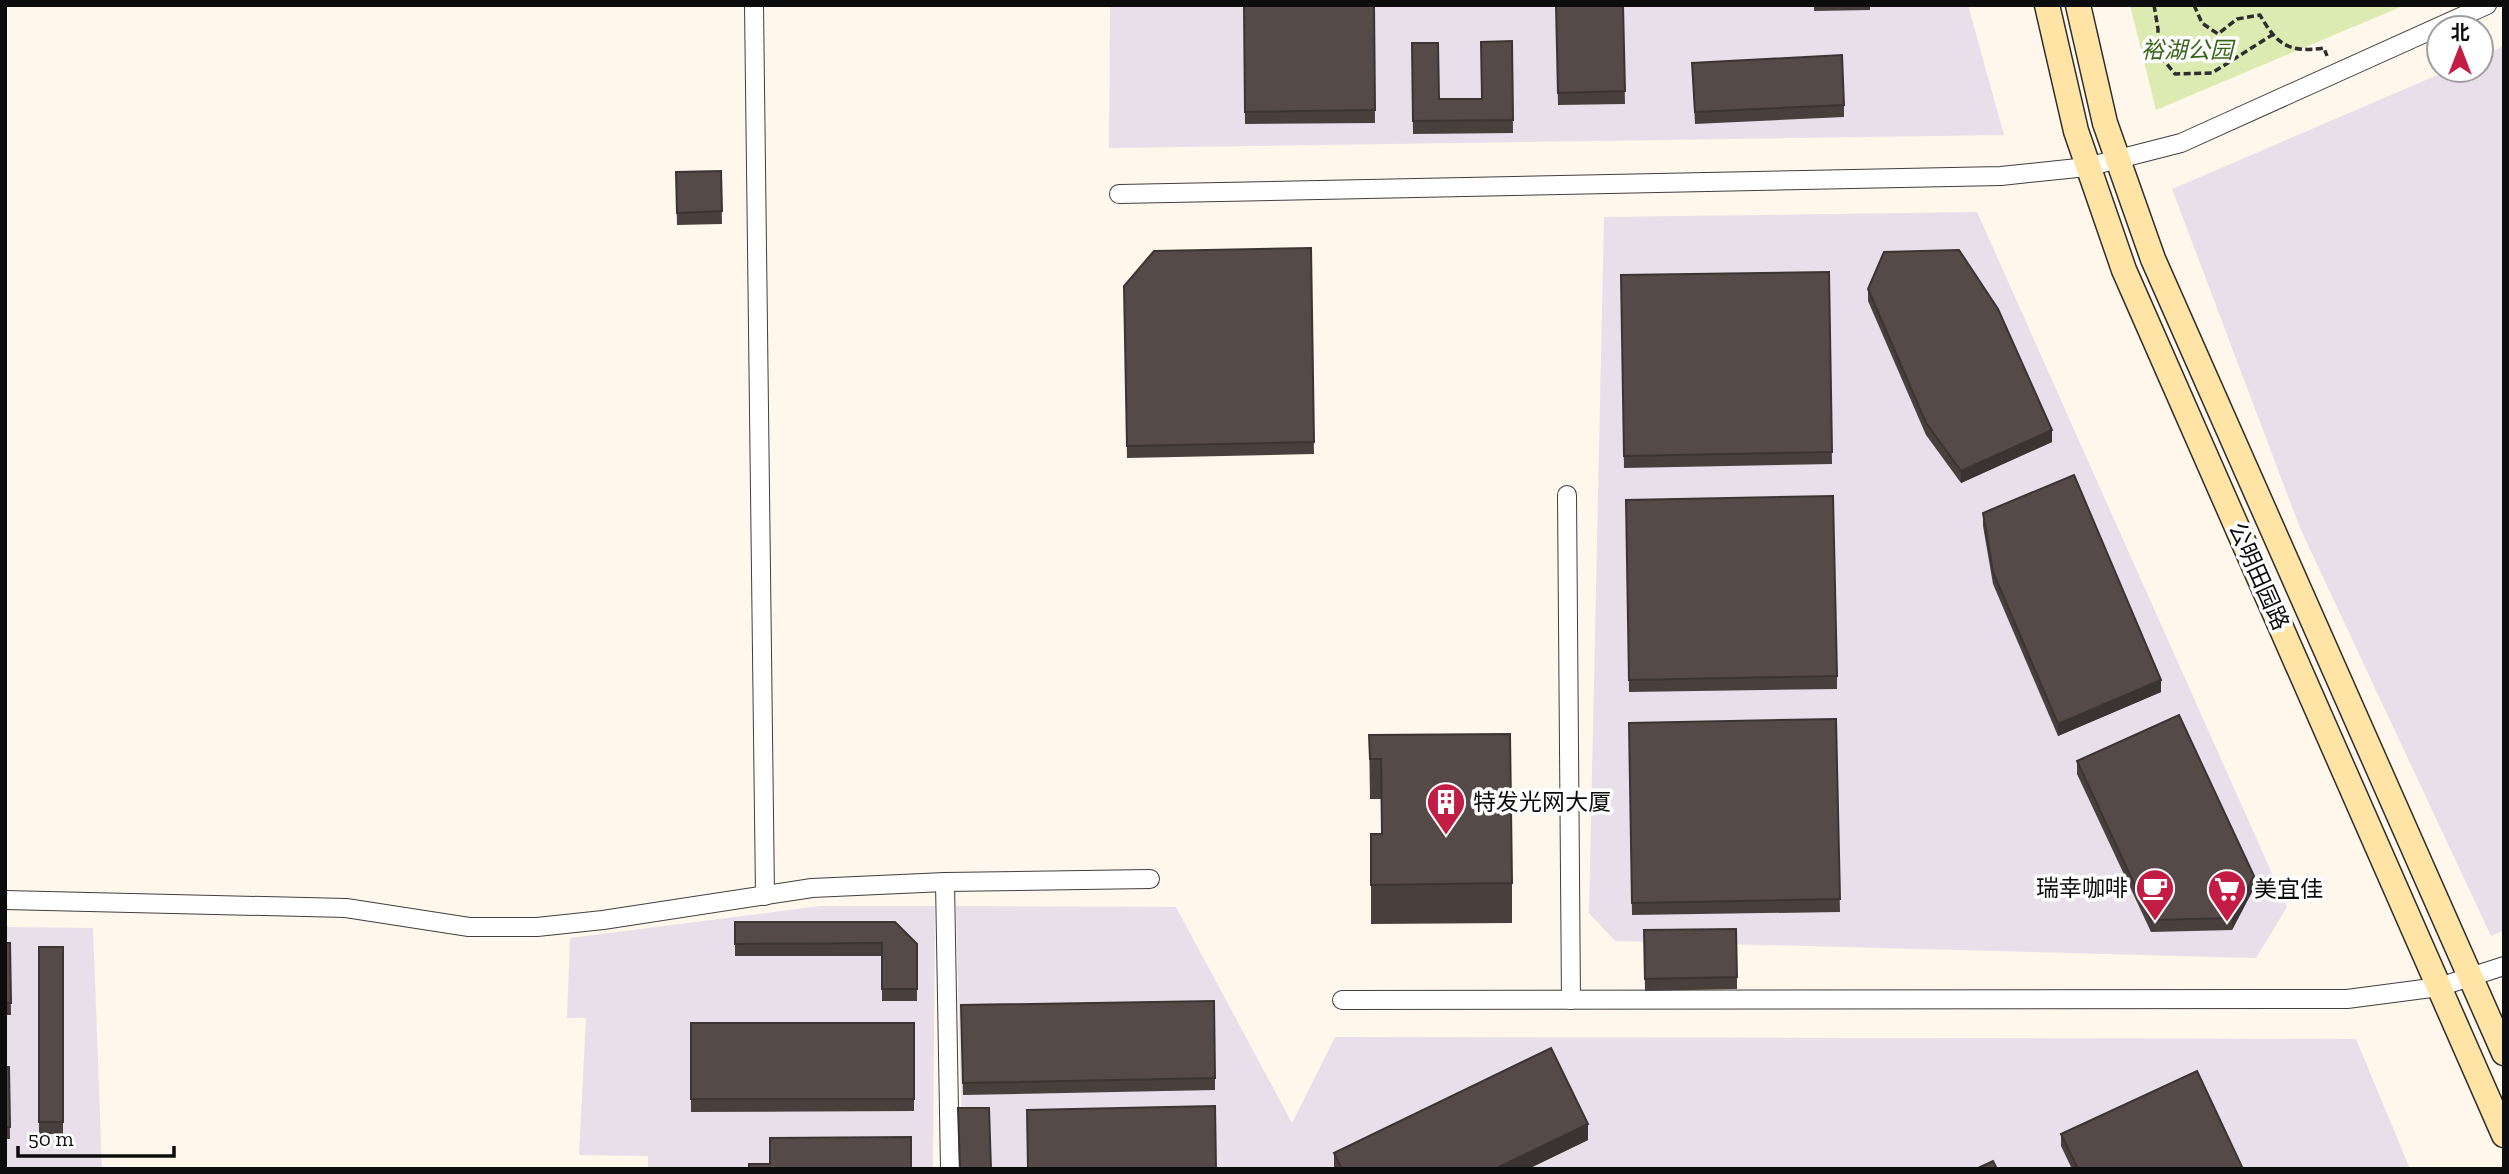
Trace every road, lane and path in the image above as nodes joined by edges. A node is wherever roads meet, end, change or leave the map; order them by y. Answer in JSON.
{"nodes":[{"id":1,"x":754,"y":5,"type":"edge"},
{"id":2,"x":2047,"y":5,"type":"edge"},
{"id":3,"x":2078,"y":5,"type":"edge"},
{"id":4,"x":2154,"y":5,"type":"edge"},
{"id":5,"x":2194,"y":5,"type":"edge"},
{"id":6,"x":2487,"y":5,"type":"edge"},
{"id":7,"x":2272,"y":36,"type":"junction"},
{"id":8,"x":2336,"y":73,"type":"junction"},
{"id":9,"x":2117,"y":159,"type":"junction"},
{"id":10,"x":2087,"y":167,"type":"junction"},
{"id":11,"x":1119,"y":194,"type":"dead end"},
{"id":12,"x":1567,"y":495,"type":"dead end"},
{"id":13,"x":1150,"y":879,"type":"dead end"},
{"id":14,"x":945,"y":882,"type":"junction"},
{"id":15,"x":765,"y":896,"type":"junction"},
{"id":16,"x":5,"y":900,"type":"edge"},
{"id":17,"x":2504,"y":966,"type":"edge"},
{"id":18,"x":2471,"y":977,"type":"junction"},
{"id":19,"x":2439,"y":987,"type":"junction"},
{"id":20,"x":1342,"y":1000,"type":"dead end"},
{"id":21,"x":1572,"y":1000,"type":"junction"},
{"id":22,"x":2504,"y":1053,"type":"edge"},
{"id":23,"x":2504,"y":1135,"type":"edge"},
{"id":24,"x":950,"y":1169,"type":"edge"}],
"edges":[{"from":1,"to":15,"type":"street"},
{"from":2,"to":10,"type":"street","name":"公明田园路"},
{"from":3,"to":9,"type":"street","name":"公明田园路"},
{"from":4,"to":7,"type":"path"},
{"from":5,"to":7,"type":"path"},
{"from":6,"to":8,"type":"street"},
{"from":7,"to":8,"type":"path"},
{"from":8,"to":9,"type":"street"},
{"from":9,"to":10,"type":"street"},
{"from":9,"to":18,"type":"street","name":"公明田园路"},
{"from":10,"to":11,"type":"street"},
{"from":10,"to":19,"type":"street","name":"公明田园路"},
{"from":12,"to":21,"type":"street"},
{"from":13,"to":14,"type":"street"},
{"from":14,"to":15,"type":"street"},
{"from":14,"to":24,"type":"street"},
{"from":15,"to":16,"type":"street"},
{"from":17,"to":18,"type":"street"},
{"from":18,"to":19,"type":"street"},
{"from":18,"to":22,"type":"street","name":"公明田园路"},
{"from":19,"to":21,"type":"street"},
{"from":19,"to":23,"type":"street","name":"公明田园路"},
{"from":20,"to":21,"type":"street"}]}
